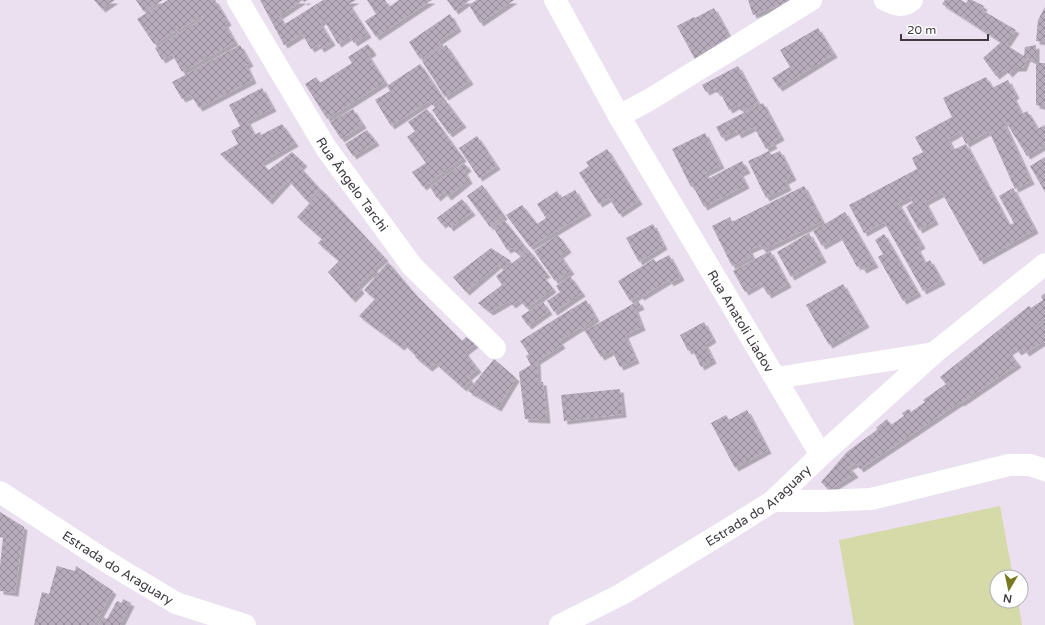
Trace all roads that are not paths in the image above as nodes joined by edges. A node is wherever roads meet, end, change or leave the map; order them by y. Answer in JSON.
{"nodes":[{"id":1,"x":238,"y":0,"type":"edge"},
{"id":2,"x":555,"y":0,"type":"edge"},
{"id":3,"x":811,"y":0,"type":"edge"},
{"id":4,"x":885,"y":0,"type":"edge"},
{"id":5,"x":912,"y":0,"type":"edge"},
{"id":6,"x":619,"y":116,"type":"junction"},
{"id":7,"x":1045,"y":264,"type":"edge"},
{"id":8,"x":495,"y":348,"type":"dead end"},
{"id":9,"x":934,"y":353,"type":"junction"},
{"id":10,"x":776,"y":378,"type":"junction"},
{"id":11,"x":821,"y":455,"type":"junction"},
{"id":12,"x":1045,"y":470,"type":"edge"},
{"id":13,"x":0,"y":492,"type":"edge"},
{"id":14,"x":773,"y":501,"type":"junction"},
{"id":15,"x":246,"y":625,"type":"edge"},
{"id":16,"x":560,"y":625,"type":"edge"}],
"edges":[{"from":1,"to":8,"type":"street","name":"Rua Ângelo Tarchi"},
{"from":2,"to":6,"type":"street","name":"Rua Anatoli Liadov"},
{"from":3,"to":6,"type":"street"},
{"from":4,"to":5,"type":"street"},
{"from":6,"to":10,"type":"street","name":"Rua Anatoli Liadov"},
{"from":7,"to":9,"type":"street","name":"Rua Anatoli Liadov"},
{"from":9,"to":10,"type":"street","name":"Rua Anatoli Liadov"},
{"from":9,"to":11,"type":"street","name":"Estrada do Araguary"},
{"from":10,"to":11,"type":"street"},
{"from":11,"to":14,"type":"street","name":"Estrada do Araguary"},
{"from":12,"to":14,"type":"street"},
{"from":13,"to":15,"type":"street","name":"Estrada do Araguary"},
{"from":14,"to":16,"type":"street","name":"Estrada do Araguary"}]}
